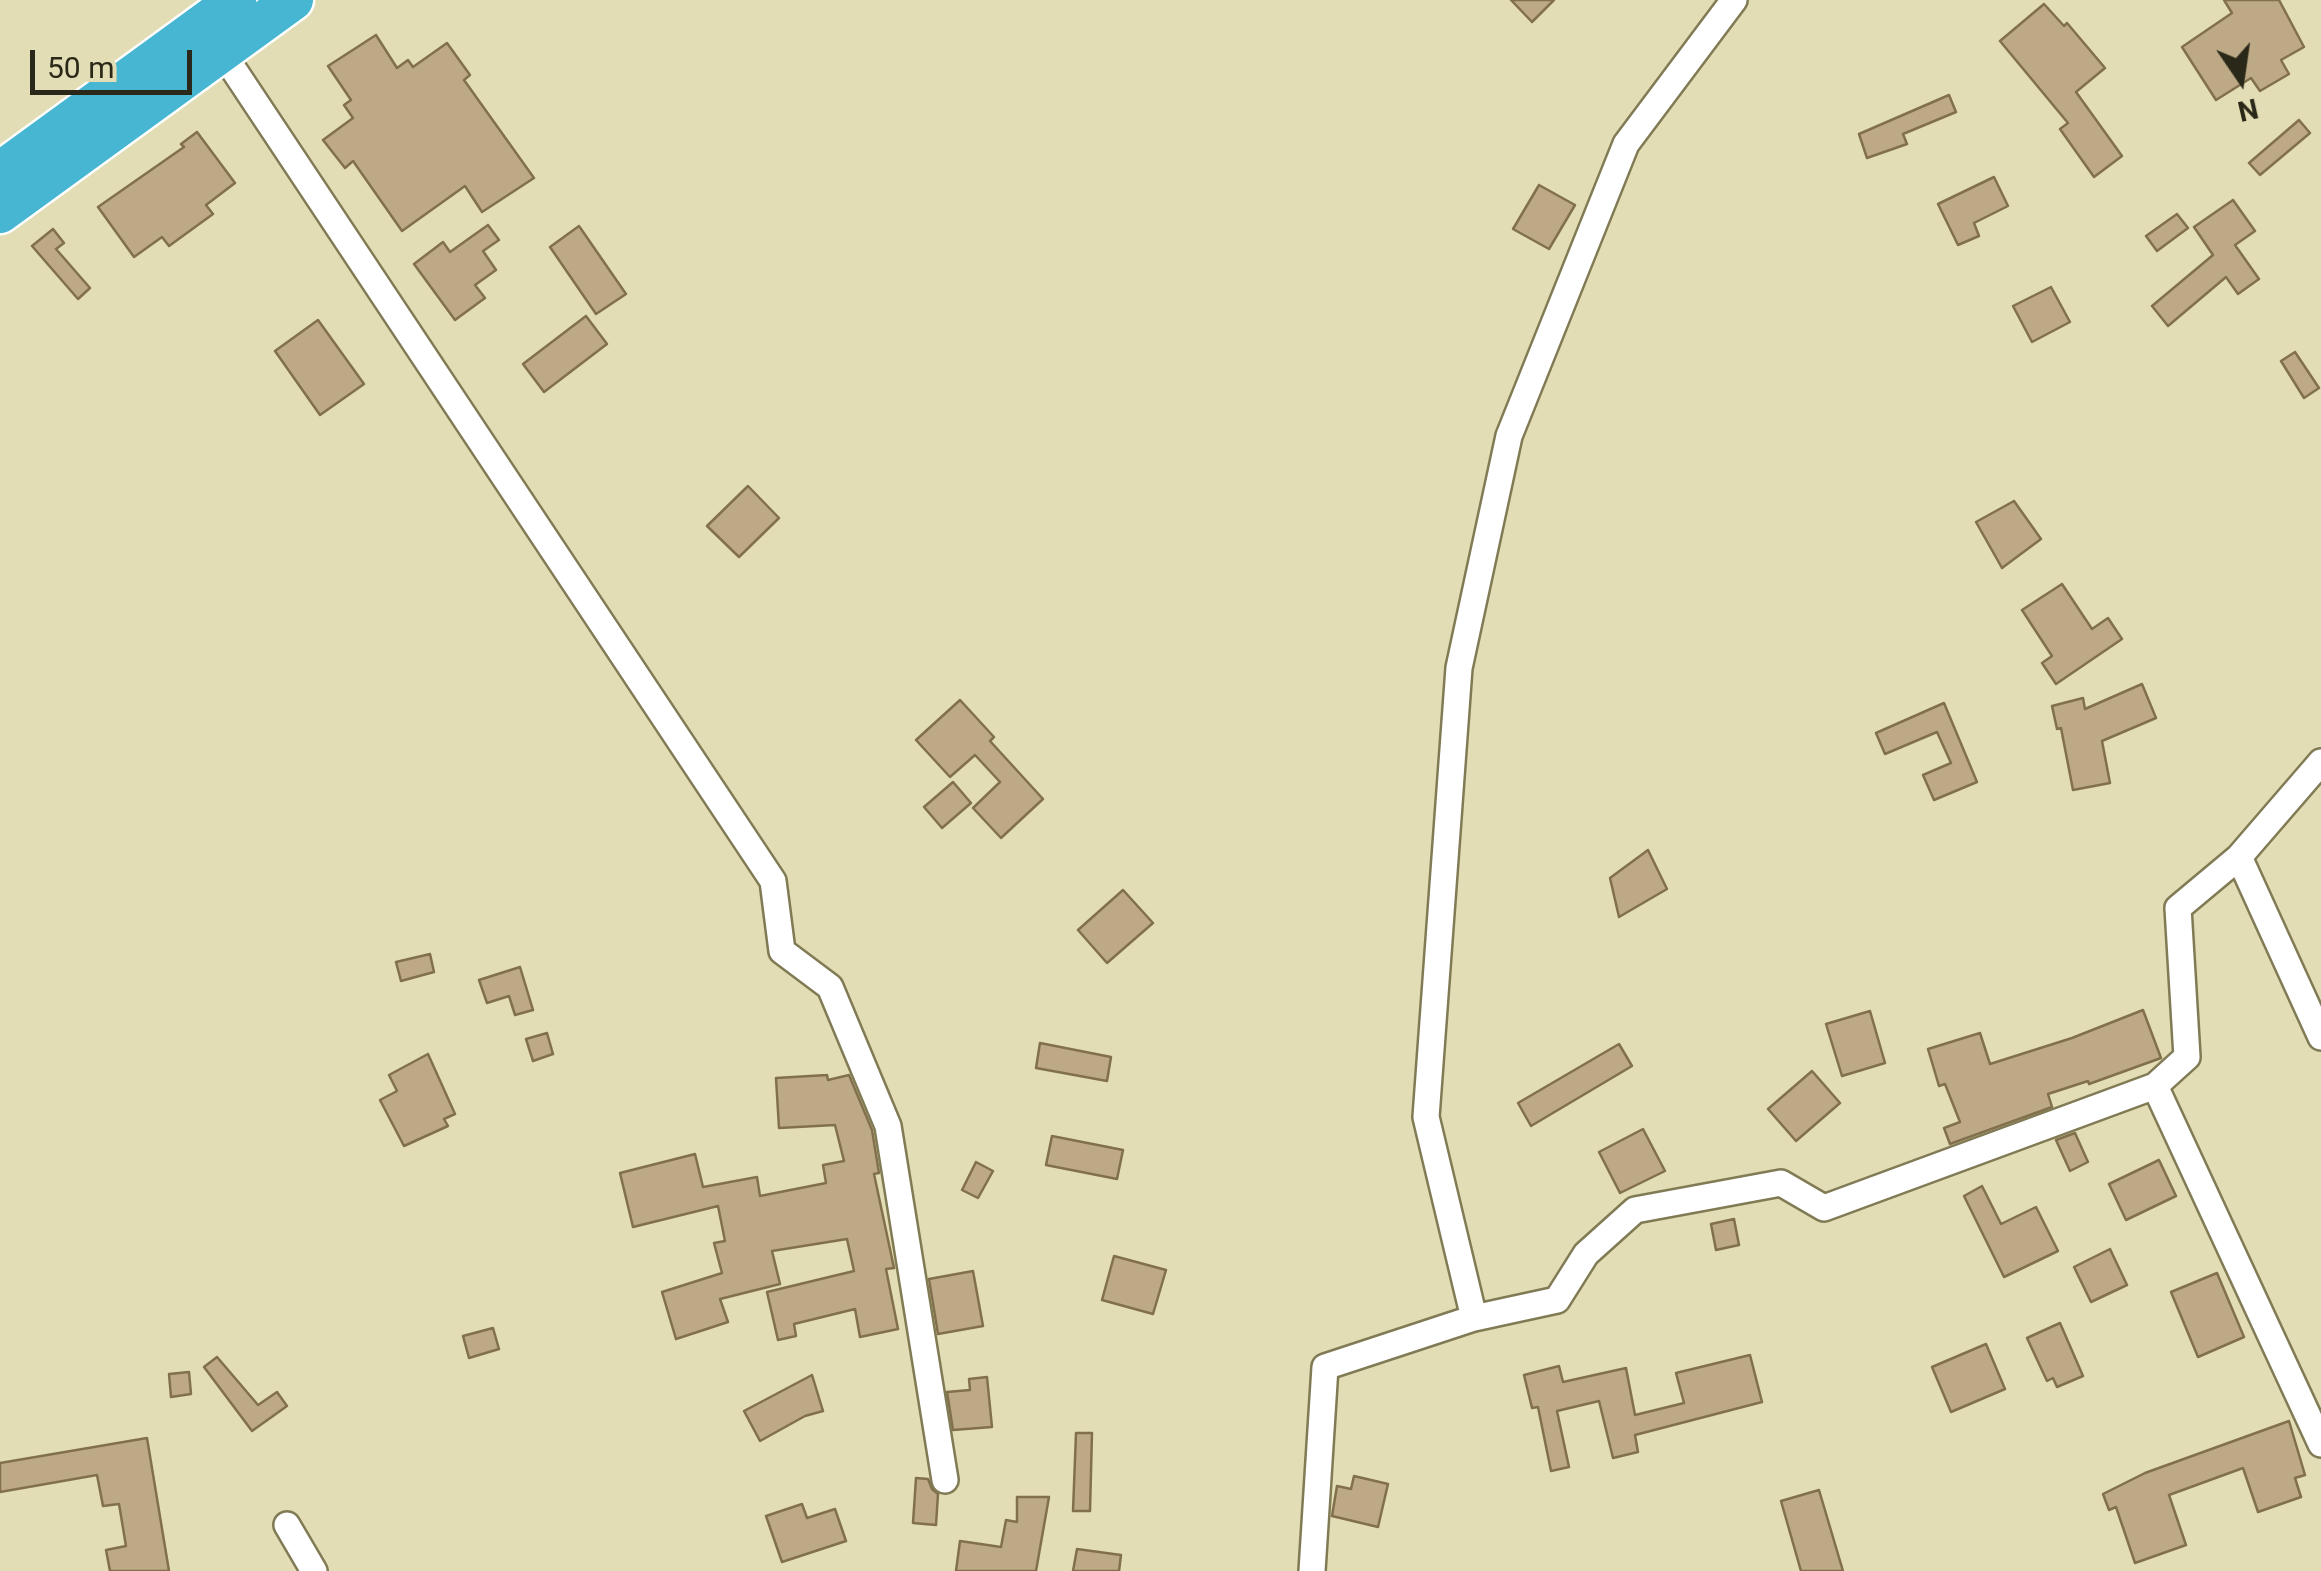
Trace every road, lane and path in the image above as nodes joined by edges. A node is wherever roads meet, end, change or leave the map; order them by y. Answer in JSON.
{"nodes":[{"id":1,"x":236,"y":0,"type":"edge"},
{"id":2,"x":293,"y":0,"type":"edge"},
{"id":3,"x":1734,"y":0,"type":"edge"},
{"id":4,"x":211,"y":37,"type":"junction"},
{"id":5,"x":0,"y":172,"type":"edge"},
{"id":6,"x":0,"y":213,"type":"edge"},
{"id":7,"x":2321,"y":762,"type":"edge"},
{"id":8,"x":2239,"y":857,"type":"junction"},
{"id":9,"x":2321,"y":1037,"type":"edge"},
{"id":10,"x":2155,"y":1086,"type":"junction"},
{"id":11,"x":1474,"y":1318,"type":"junction"},
{"id":12,"x":2321,"y":1444,"type":"edge"},
{"id":13,"x":944,"y":1480,"type":"dead end"},
{"id":14,"x":286,"y":1525,"type":"dead end"},
{"id":15,"x":314,"y":1571,"type":"edge"},
{"id":16,"x":1312,"y":1571,"type":"edge"}],
"edges":[{"from":1,"to":4,"type":"highway"},
{"from":2,"to":4,"type":"highway"},
{"from":3,"to":11,"type":"street"},
{"from":4,"to":5,"type":"highway"},
{"from":4,"to":6,"type":"highway"},
{"from":4,"to":13,"type":"street"},
{"from":7,"to":8,"type":"street"},
{"from":8,"to":9,"type":"street"},
{"from":8,"to":10,"type":"street"},
{"from":10,"to":11,"type":"street"},
{"from":10,"to":12,"type":"street"},
{"from":11,"to":16,"type":"street"},
{"from":14,"to":15,"type":"street"}]}
